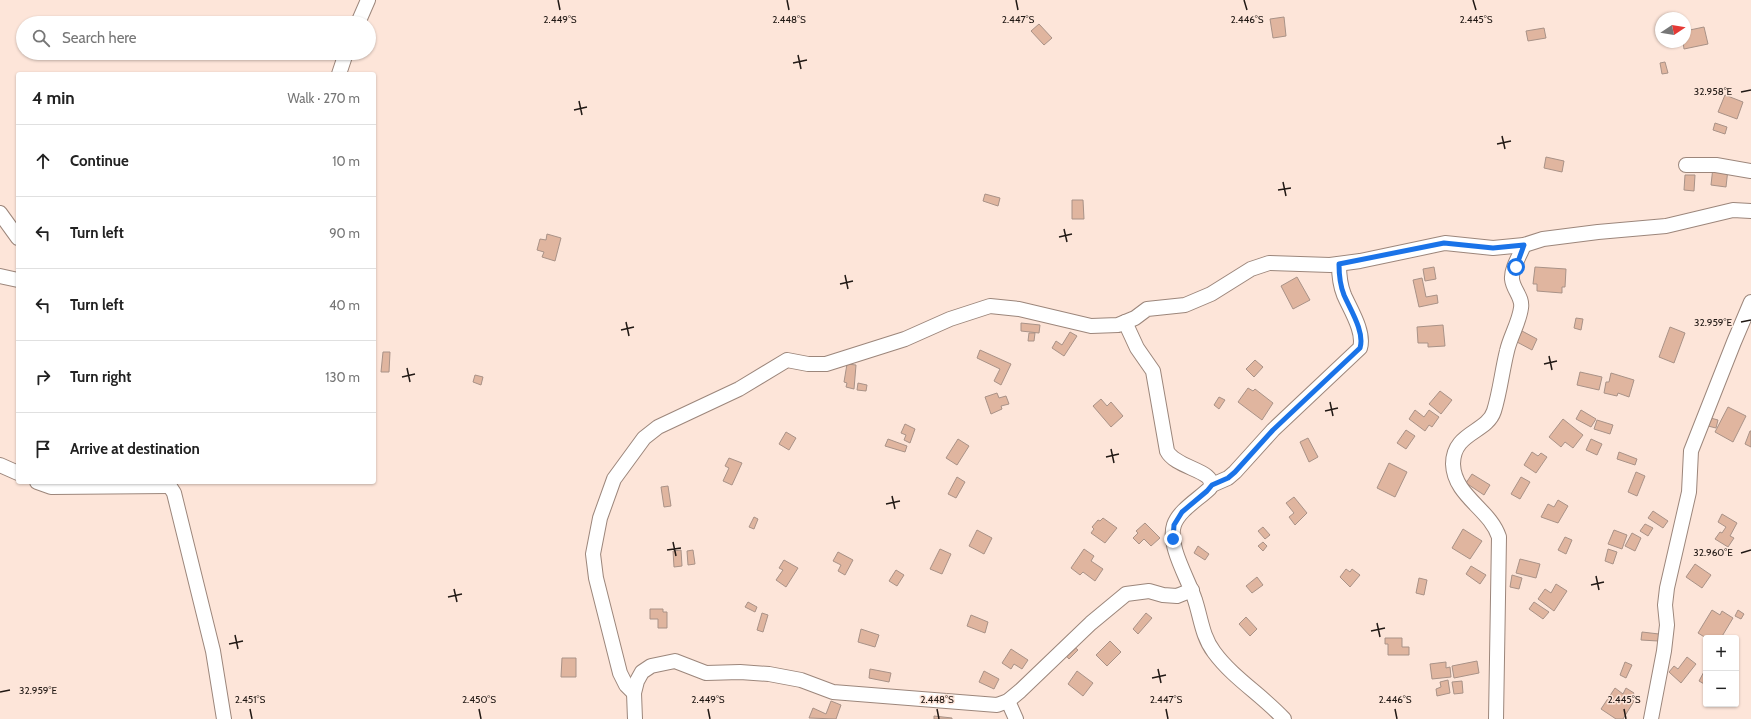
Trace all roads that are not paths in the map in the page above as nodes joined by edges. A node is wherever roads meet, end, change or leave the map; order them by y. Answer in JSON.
{"nodes":[{"id":1,"x":368,"y":0,"type":"edge"},
{"id":2,"x":361,"y":16,"type":"edge"},
{"id":3,"x":344,"y":60,"type":"edge"},
{"id":4,"x":340,"y":72,"type":"edge"},
{"id":5,"x":1686,"y":164,"type":"dead end"},
{"id":6,"x":1751,"y":170,"type":"edge"},
{"id":7,"x":1751,"y":211,"type":"edge"},
{"id":8,"x":0,"y":213,"type":"edge"},
{"id":9,"x":16,"y":235,"type":"edge"},
{"id":10,"x":1524,"y":245,"type":"junction"},
{"id":11,"x":1339,"y":264,"type":"junction"},
{"id":12,"x":0,"y":276,"type":"edge"},
{"id":13,"x":16,"y":280,"type":"edge"},
{"id":14,"x":1751,"y":302,"type":"edge"},
{"id":15,"x":1125,"y":322,"type":"junction"},
{"id":16,"x":0,"y":465,"type":"edge"},
{"id":17,"x":16,"y":472,"type":"edge"},
{"id":18,"x":43,"y":484,"type":"edge"},
{"id":19,"x":1212,"y":485,"type":"junction"},
{"id":20,"x":172,"y":486,"type":"edge"},
{"id":21,"x":1192,"y":590,"type":"junction"},
{"id":22,"x":634,"y":692,"type":"junction"},
{"id":23,"x":1008,"y":701,"type":"junction"},
{"id":24,"x":224,"y":719,"type":"edge"},
{"id":25,"x":635,"y":719,"type":"edge"},
{"id":26,"x":1016,"y":719,"type":"edge"},
{"id":27,"x":1284,"y":719,"type":"edge"},
{"id":28,"x":1496,"y":719,"type":"edge"},
{"id":29,"x":1651,"y":719,"type":"edge"}],
"edges":[{"from":1,"to":2,"type":"street"},
{"from":3,"to":4,"type":"street"},
{"from":5,"to":6,"type":"street"},
{"from":7,"to":10,"type":"street"},
{"from":8,"to":9,"type":"street"},
{"from":10,"to":11,"type":"street"},
{"from":10,"to":28,"type":"street"},
{"from":11,"to":15,"type":"street"},
{"from":11,"to":19,"type":"street"},
{"from":12,"to":13,"type":"street"},
{"from":14,"to":29,"type":"street"},
{"from":15,"to":19,"type":"street"},
{"from":15,"to":22,"type":"street"},
{"from":16,"to":17,"type":"street"},
{"from":18,"to":20,"type":"street"},
{"from":19,"to":21,"type":"street"},
{"from":20,"to":24,"type":"street"},
{"from":21,"to":23,"type":"street"},
{"from":21,"to":27,"type":"street"},
{"from":22,"to":23,"type":"street"},
{"from":22,"to":25,"type":"street"},
{"from":23,"to":26,"type":"street"}]}
